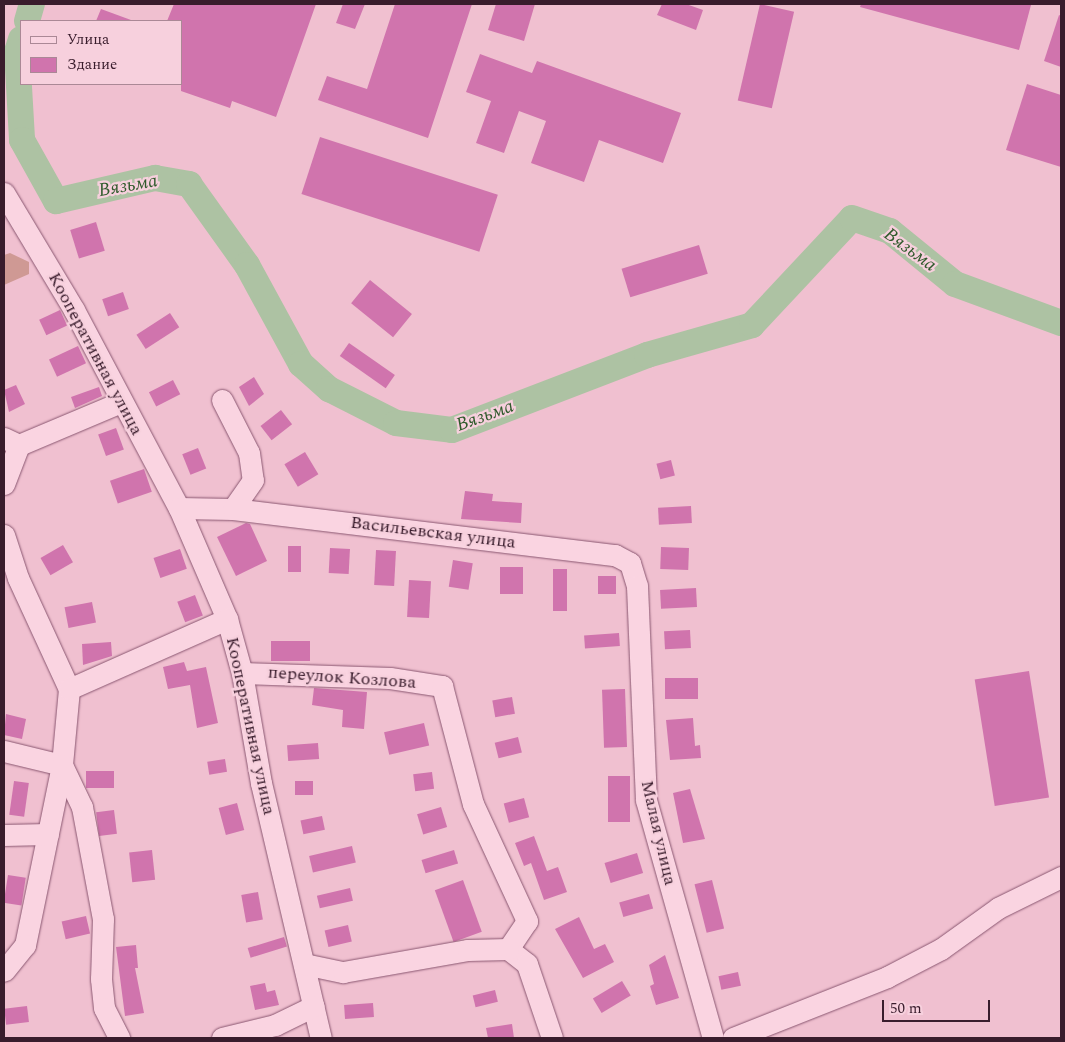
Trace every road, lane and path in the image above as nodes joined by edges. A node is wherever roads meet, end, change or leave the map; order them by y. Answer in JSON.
{"nodes":[{"id":1,"x":4,"y":193,"type":"edge"},
{"id":2,"x":222,"y":400,"type":"dead end"},
{"id":3,"x":121,"y":402,"type":"junction"},
{"id":4,"x":11,"y":442,"type":"edge"},
{"id":5,"x":4,"y":484,"type":"edge"},
{"id":6,"x":180,"y":508,"type":"junction"},
{"id":7,"x":233,"y":509,"type":"junction"},
{"id":8,"x":4,"y":535,"type":"edge"},
{"id":9,"x":630,"y":563,"type":"joint"},
{"id":10,"x":8,"y":567,"type":"edge"},
{"id":11,"x":227,"y":619,"type":"junction"},
{"id":12,"x":242,"y":673,"type":"junction"},
{"id":13,"x":69,"y":689,"type":"junction"},
{"id":14,"x":4,"y":751,"type":"edge"},
{"id":15,"x":62,"y":765,"type":"junction"},
{"id":16,"x":48,"y":834,"type":"junction"},
{"id":17,"x":4,"y":835,"type":"edge"},
{"id":18,"x":1061,"y":877,"type":"edge"},
{"id":19,"x":508,"y":949,"type":"junction"},
{"id":20,"x":304,"y":964,"type":"junction"},
{"id":21,"x":4,"y":972,"type":"edge"},
{"id":22,"x":314,"y":1006,"type":"junction"},
{"id":23,"x":119,"y":1038,"type":"edge"},
{"id":24,"x":222,"y":1038,"type":"edge"},
{"id":25,"x":321,"y":1038,"type":"edge"},
{"id":26,"x":552,"y":1038,"type":"edge"},
{"id":27,"x":713,"y":1038,"type":"edge"},
{"id":28,"x":733,"y":1038,"type":"edge"}],
"edges":[{"from":1,"to":3,"type":"street","name":"Кооперативная улица"},
{"from":2,"to":7,"type":"street"},
{"from":3,"to":4,"type":"street"},
{"from":3,"to":6,"type":"street","name":"Кооперативная улица"},
{"from":4,"to":5,"type":"street"},
{"from":6,"to":7,"type":"street","name":"Васильевская улица"},
{"from":6,"to":11,"type":"street","name":"Кооперативная улица"},
{"from":7,"to":9,"type":"street","name":"Васильевская улица"},
{"from":8,"to":10,"type":"street"},
{"from":9,"to":27,"type":"street","name":"Малая улица"},
{"from":10,"to":13,"type":"street"},
{"from":11,"to":12,"type":"street","name":"Кооперативная улица"},
{"from":11,"to":13,"type":"street"},
{"from":12,"to":19,"type":"street","name":"переулок Козлова"},
{"from":12,"to":20,"type":"street","name":"Кооперативная улица"},
{"from":13,"to":15,"type":"street"},
{"from":14,"to":15,"type":"street"},
{"from":15,"to":16,"type":"street"},
{"from":15,"to":23,"type":"street"},
{"from":16,"to":17,"type":"street"},
{"from":16,"to":21,"type":"street"},
{"from":18,"to":28,"type":"street"},
{"from":19,"to":20,"type":"street"},
{"from":19,"to":26,"type":"street"},
{"from":20,"to":22,"type":"street","name":"Кооперативная улица"},
{"from":22,"to":24,"type":"street"},
{"from":22,"to":25,"type":"street","name":"Кооперативная улица"}]}
